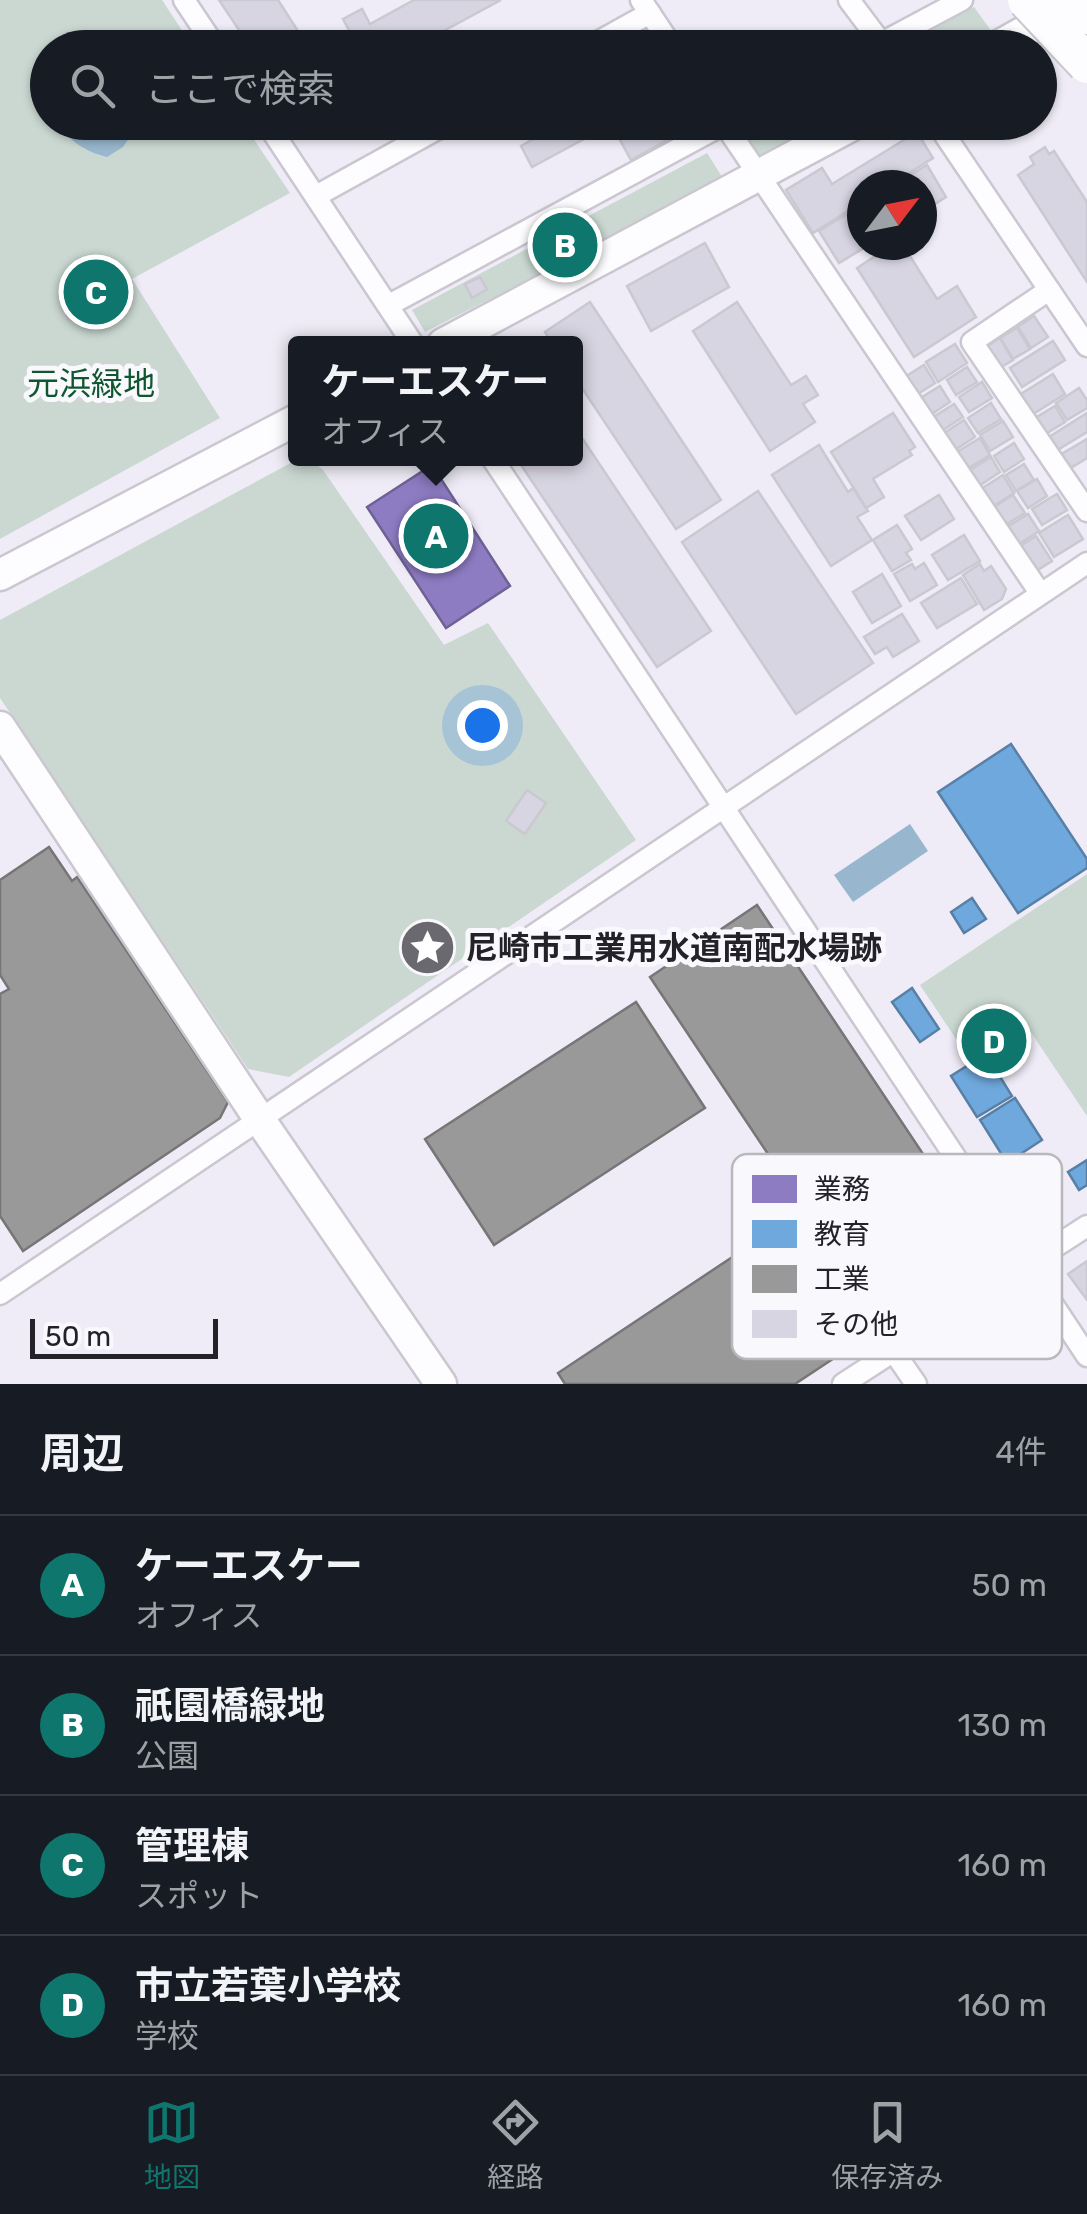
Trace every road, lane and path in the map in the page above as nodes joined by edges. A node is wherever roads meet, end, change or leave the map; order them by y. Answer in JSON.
{"nodes":[{"id":1,"x":184,"y":0,"type":"edge"},
{"id":2,"x":850,"y":0,"type":"edge"},
{"id":3,"x":962,"y":0,"type":"edge"},
{"id":4,"x":1027,"y":0,"type":"edge"},
{"id":5,"x":1072,"y":0,"type":"edge"},
{"id":6,"x":1082,"y":0,"type":"edge"},
{"id":7,"x":646,"y":6,"type":"edge"},
{"id":8,"x":1087,"y":15,"type":"edge"},
{"id":9,"x":204,"y":30,"type":"edge"},
{"id":10,"x":612,"y":30,"type":"edge"},
{"id":11,"x":661,"y":30,"type":"edge"},
{"id":12,"x":870,"y":30,"type":"edge"},
{"id":13,"x":909,"y":30,"type":"edge"},
{"id":14,"x":1028,"y":30,"type":"edge"},
{"id":15,"x":1055,"y":30,"type":"edge"},
{"id":16,"x":1057,"y":32,"type":"edge"},
{"id":17,"x":1087,"y":64,"type":"edge"},
{"id":18,"x":278,"y":140,"type":"edge"},
{"id":19,"x":417,"y":140,"type":"edge"},
{"id":20,"x":694,"y":140,"type":"edge"},
{"id":21,"x":735,"y":140,"type":"edge"},
{"id":22,"x":824,"y":140,"type":"edge"},
{"id":23,"x":948,"y":140,"type":"edge"},
{"id":24,"x":757,"y":176,"type":"junction"},
{"id":25,"x":316,"y":196,"type":"junction"},
{"id":26,"x":1049,"y":290,"type":"junction"},
{"id":27,"x":389,"y":306,"type":"junction"},
{"id":28,"x":407,"y":336,"type":"edge"},
{"id":29,"x":458,"y":336,"type":"edge"},
{"id":30,"x":1087,"y":346,"type":"edge"},
{"id":31,"x":288,"y":424,"type":"edge"},
{"id":32,"x":497,"y":466,"type":"edge"},
{"id":33,"x":1087,"y":511,"type":"edge"},
{"id":34,"x":1087,"y":563,"type":"edge"},
{"id":35,"x":0,"y":575,"type":"edge"},
{"id":36,"x":1040,"y":594,"type":"junction"},
{"id":37,"x":0,"y":727,"type":"edge"},
{"id":38,"x":722,"y":806,"type":"junction"},
{"id":39,"x":260,"y":1120,"type":"junction"},
{"id":40,"x":953,"y":1154,"type":"edge"},
{"id":41,"x":1087,"y":1226,"type":"edge"},
{"id":42,"x":1062,"y":1243,"type":"edge"},
{"id":43,"x":0,"y":1294,"type":"edge"},
{"id":44,"x":1062,"y":1318,"type":"edge"},
{"id":45,"x":1087,"y":1356,"type":"edge"},
{"id":46,"x":883,"y":1359,"type":"edge"},
{"id":47,"x":899,"y":1359,"type":"edge"},
{"id":48,"x":441,"y":1384,"type":"edge"},
{"id":49,"x":843,"y":1384,"type":"edge"},
{"id":50,"x":916,"y":1384,"type":"edge"}],
"edges":[{"from":1,"to":9,"type":"street"},
{"from":2,"to":12,"type":"street"},
{"from":3,"to":13,"type":"street"},
{"from":4,"to":15,"type":"highway","bridge":true},
{"from":5,"to":8,"type":"highway","bridge":true},
{"from":6,"to":14,"type":"street"},
{"from":7,"to":10,"type":"street"},
{"from":7,"to":11,"type":"street"},
{"from":16,"to":17,"type":"highway","bridge":true},
{"from":18,"to":25,"type":"street"},
{"from":19,"to":25,"type":"street"},
{"from":20,"to":27,"type":"street"},
{"from":21,"to":24,"type":"street"},
{"from":22,"to":24,"type":"street"},
{"from":23,"to":26,"type":"street"},
{"from":24,"to":29,"type":"street"},
{"from":24,"to":36,"type":"street"},
{"from":25,"to":27,"type":"street"},
{"from":26,"to":30,"type":"street"},
{"from":26,"to":33,"type":"street"},
{"from":27,"to":28,"type":"street"},
{"from":31,"to":35,"type":"street"},
{"from":32,"to":38,"type":"street"},
{"from":34,"to":36,"type":"street"},
{"from":36,"to":38,"type":"street"},
{"from":37,"to":39,"type":"street"},
{"from":38,"to":39,"type":"street"},
{"from":38,"to":40,"type":"street"},
{"from":39,"to":43,"type":"street"},
{"from":39,"to":48,"type":"street"},
{"from":41,"to":42,"type":"street"},
{"from":44,"to":45,"type":"street"},
{"from":46,"to":49,"type":"street"},
{"from":47,"to":50,"type":"street"}]}
